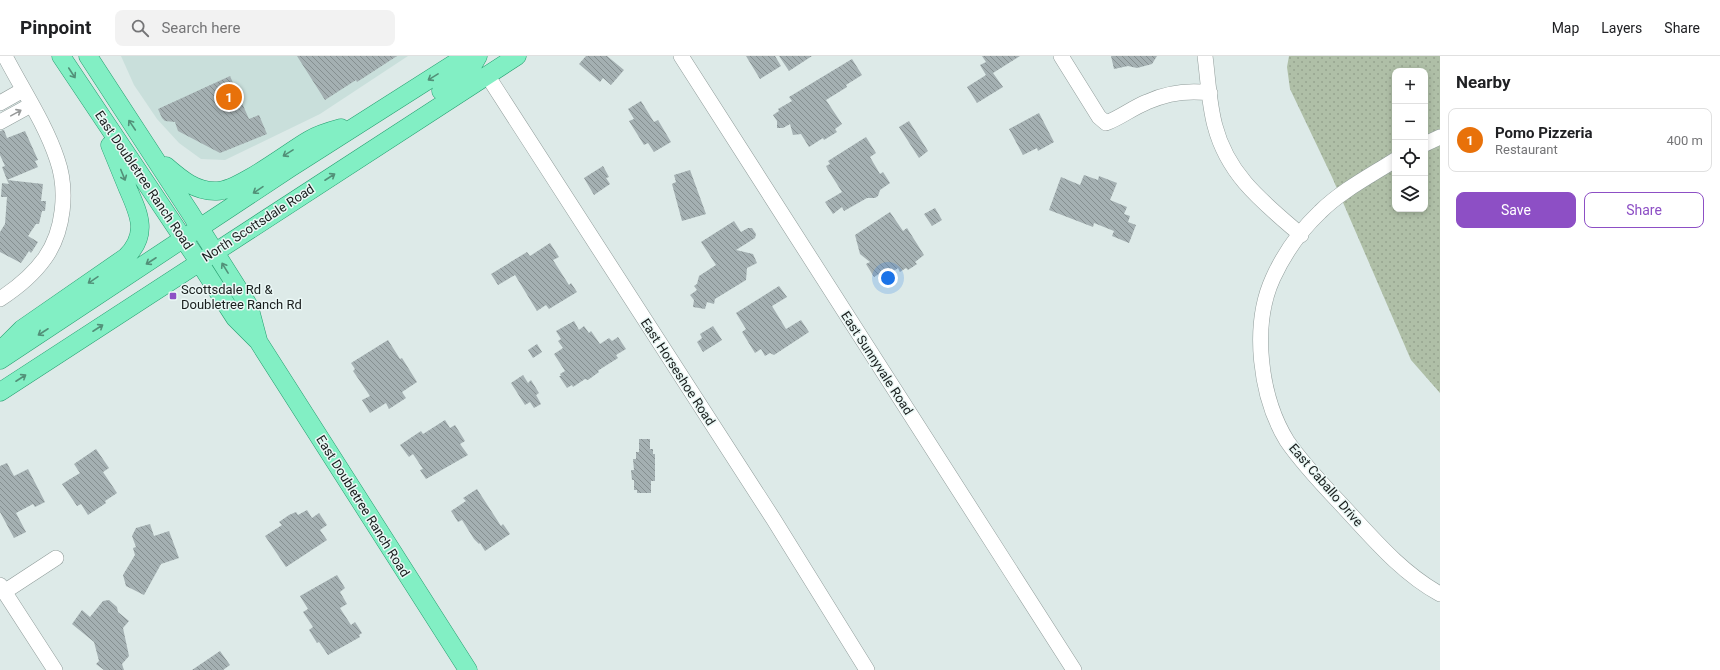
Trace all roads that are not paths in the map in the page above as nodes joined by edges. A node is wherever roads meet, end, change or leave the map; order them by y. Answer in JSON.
{"nodes":[{"id":1,"x":5,"y":56,"type":"edge"},
{"id":2,"x":61,"y":56,"type":"edge"},
{"id":3,"x":88,"y":56,"type":"edge"},
{"id":4,"x":466,"y":56,"type":"edge"},
{"id":5,"x":478,"y":56,"type":"edge"},
{"id":6,"x":517,"y":56,"type":"edge"},
{"id":7,"x":681,"y":56,"type":"edge"},
{"id":8,"x":1060,"y":56,"type":"edge"},
{"id":9,"x":1205,"y":56,"type":"edge"},
{"id":10,"x":487,"y":75,"type":"junction"},
{"id":11,"x":82,"y":89,"type":"junction"},
{"id":12,"x":23,"y":90,"type":"junction"},
{"id":13,"x":1210,"y":93,"type":"junction"},
{"id":14,"x":0,"y":103,"type":"edge"},
{"id":15,"x":31,"y":105,"type":"junction"},
{"id":16,"x":375,"y":114,"type":"junction"},
{"id":17,"x":0,"y":122,"type":"edge"},
{"id":18,"x":391,"y":137,"type":"junction"},
{"id":19,"x":1440,"y":137,"type":"edge"},
{"id":20,"x":1428,"y":143,"type":"edge"},
{"id":21,"x":145,"y":144,"type":"junction"},
{"id":22,"x":1392,"y":162,"type":"edge"},
{"id":23,"x":200,"y":228,"type":"junction"},
{"id":24,"x":1301,"y":234,"type":"junction"},
{"id":25,"x":184,"y":239,"type":"junction"},
{"id":26,"x":215,"y":251,"type":"junction"},
{"id":27,"x":199,"y":262,"type":"junction"},
{"id":28,"x":0,"y":299,"type":"edge"},
{"id":29,"x":258,"y":341,"type":"junction"},
{"id":30,"x":0,"y":350,"type":"edge"},
{"id":31,"x":0,"y":360,"type":"edge"},
{"id":32,"x":0,"y":392,"type":"edge"},
{"id":33,"x":56,"y":558,"type":"dead end"},
{"id":34,"x":2,"y":588,"type":"edge"},
{"id":35,"x":1440,"y":594,"type":"edge"},
{"id":36,"x":55,"y":670,"type":"edge"},
{"id":37,"x":468,"y":670,"type":"edge"},
{"id":38,"x":867,"y":670,"type":"edge"},
{"id":39,"x":1074,"y":670,"type":"edge"}],
"edges":[{"from":1,"to":12,"type":"street"},
{"from":2,"to":11,"type":"main road","name":"East Doubletree Ranch Road","one_way":true},
{"from":21,"to":3,"type":"main road","name":"East Doubletree Ranch Road","one_way":true},
{"from":4,"to":16,"type":"main road","name":"North Scottsdale Road","one_way":true},
{"from":5,"to":18,"type":"main road"},
{"from":6,"to":10,"type":"main road","name":"North Scottsdale Road"},
{"from":7,"to":39,"type":"street","name":"East Sunnyvale Road"},
{"from":8,"to":13,"type":"street"},
{"from":9,"to":13,"type":"street"},
{"from":10,"to":18,"type":"main road","name":"North Scottsdale Road"},
{"from":10,"to":38,"type":"street","name":"East Horseshoe Road"},
{"from":11,"to":25,"type":"main road","name":"East Doubletree Ranch Road"},
{"from":11,"to":30,"type":"main road","one_way":true},
{"from":12,"to":14,"type":"street"},
{"from":12,"to":15,"type":"street"},
{"from":13,"to":24,"type":"street"},
{"from":17,"to":15,"type":"street","one_way":true},
{"from":15,"to":28,"type":"street"},
{"from":16,"to":21,"type":"main road","one_way":true},
{"from":16,"to":23,"type":"main road","name":"North Scottsdale Road","one_way":true},
{"from":26,"to":18,"type":"main road","name":"North Scottsdale Road","one_way":true},
{"from":19,"to":20,"type":"street"},
{"from":21,"to":23,"type":"main road","name":"East Doubletree Ranch Road"},
{"from":22,"to":24,"type":"street","name":"East Caballo Drive"},
{"from":23,"to":25,"type":"main road","name":"North Scottsdale Road"},
{"from":23,"to":26,"type":"main road","name":"East Doubletree Ranch Road"},
{"from":24,"to":35,"type":"street","name":"East Caballo Drive"},
{"from":25,"to":27,"type":"main road","name":"East Doubletree Ranch Road"},
{"from":25,"to":31,"type":"main road","name":"North Scottsdale Road","one_way":true},
{"from":26,"to":27,"type":"main road","name":"North Scottsdale Road"},
{"from":29,"to":26,"type":"main road","name":"East Doubletree Ranch Road","one_way":true},
{"from":27,"to":29,"type":"main road","name":"East Doubletree Ranch Road"},
{"from":32,"to":27,"type":"main road","name":"North Scottsdale Road","one_way":true},
{"from":29,"to":37,"type":"main road","name":"East Doubletree Ranch Road"},
{"from":33,"to":34,"type":"street"},
{"from":34,"to":36,"type":"street"}]}
